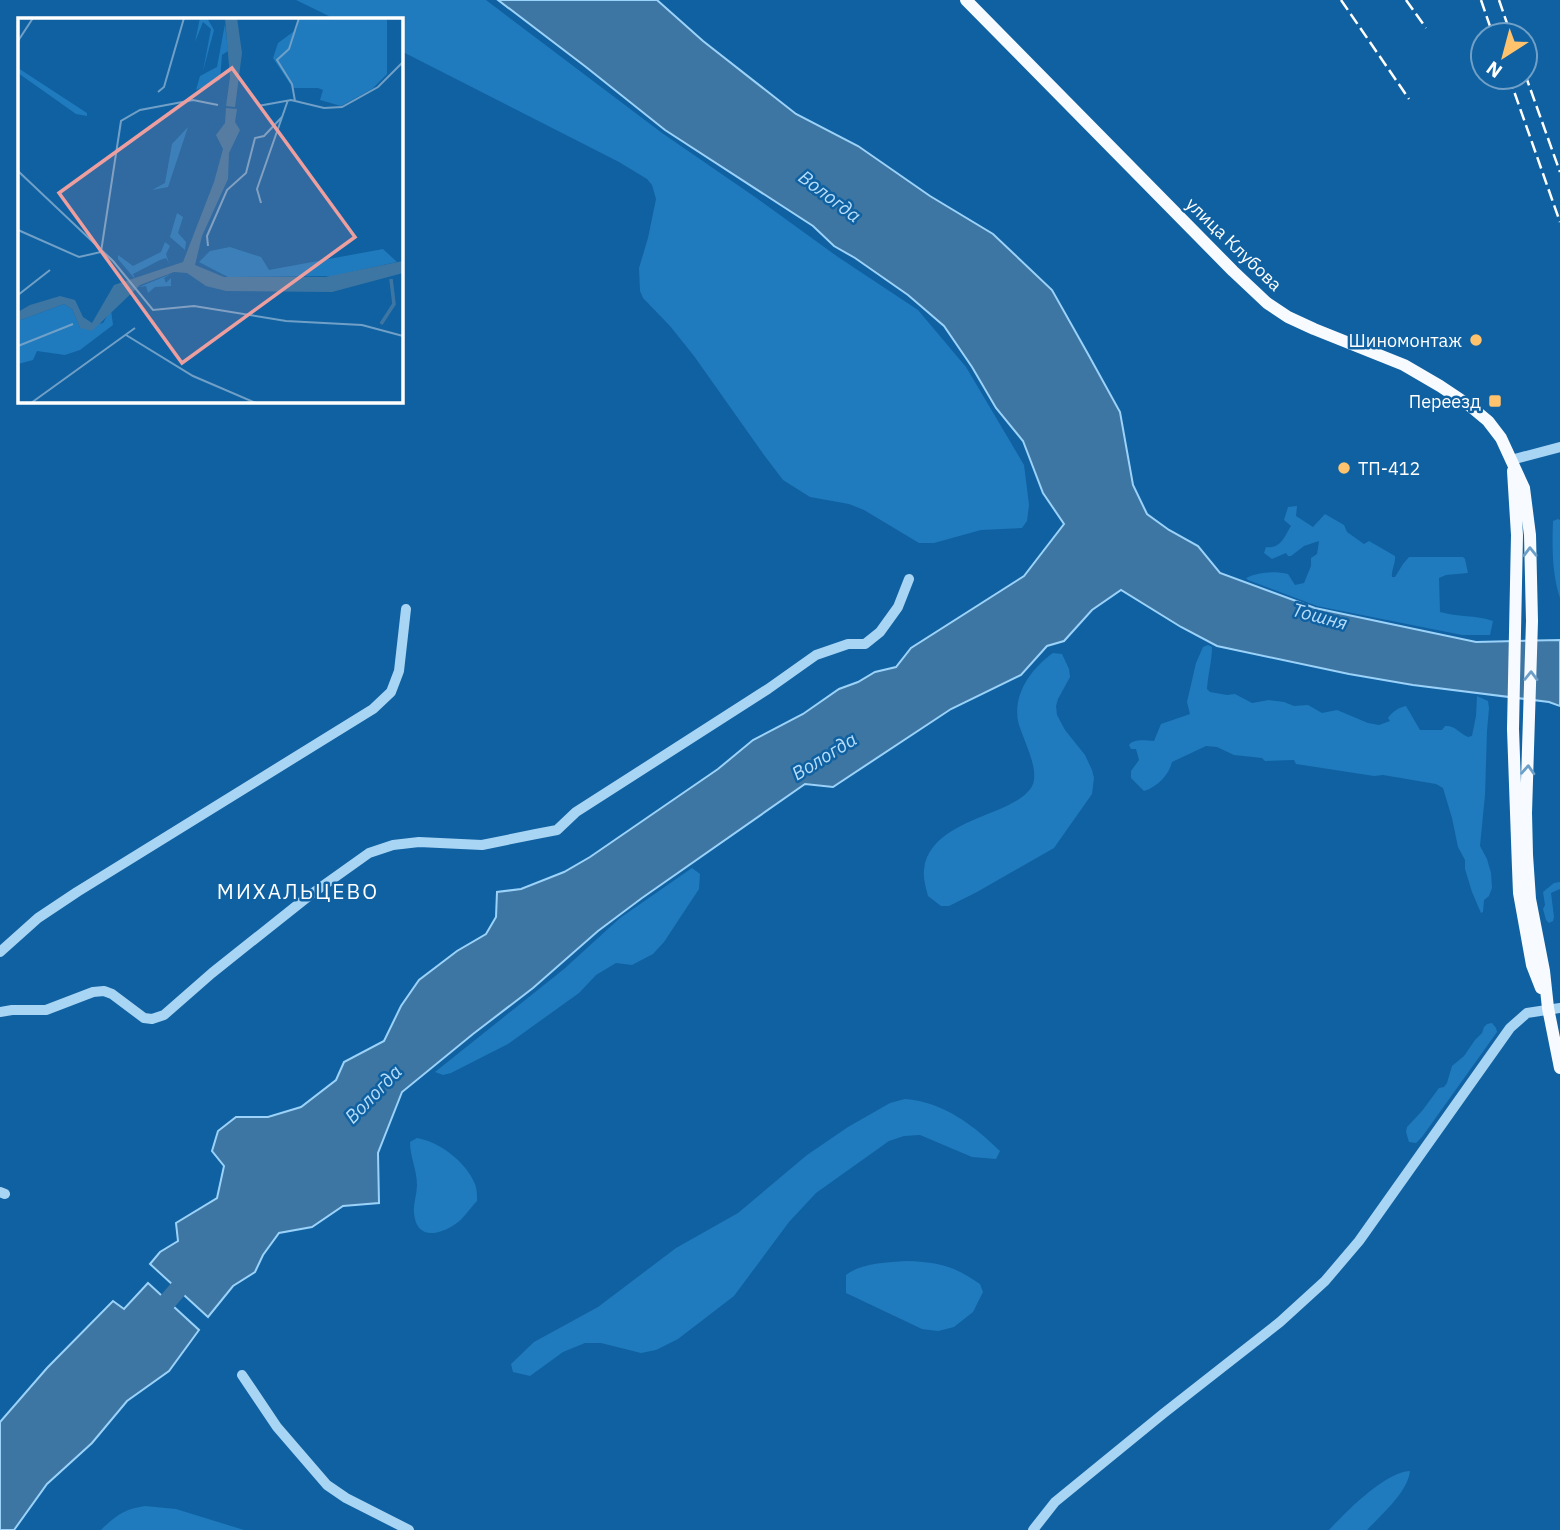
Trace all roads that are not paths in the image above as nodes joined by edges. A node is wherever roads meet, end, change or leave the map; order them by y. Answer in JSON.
{"nodes":[{"id":1,"x":966,"y":0,"type":"edge"},
{"id":2,"x":1560,"y":447,"type":"edge"},
{"id":3,"x":1511,"y":460,"type":"junction"},
{"id":4,"x":909,"y":579,"type":"dead end"},
{"id":5,"x":406,"y":609,"type":"dead end"},
{"id":6,"x":0,"y":952,"type":"edge"},
{"id":7,"x":1554,"y":1008,"type":"edge"},
{"id":8,"x":0,"y":1012,"type":"edge"},
{"id":9,"x":1560,"y":1068,"type":"edge"},
{"id":10,"x":242,"y":1375,"type":"dead end"},
{"id":11,"x":409,"y":1530,"type":"edge"},
{"id":12,"x":1033,"y":1530,"type":"edge"}],
"edges":[{"from":1,"to":3,"type":"main road","name":"улица Клубова"},
{"from":2,"to":3,"type":"street"},
{"from":7,"to":3,"type":"main road","name":"улица Клубова","one_way":true},
{"from":3,"to":7,"type":"main road"},
{"from":4,"to":8,"type":"street"},
{"from":5,"to":6,"type":"street"},
{"from":7,"to":9,"type":"main road"},
{"from":7,"to":12,"type":"street"},
{"from":10,"to":11,"type":"street"}]}
